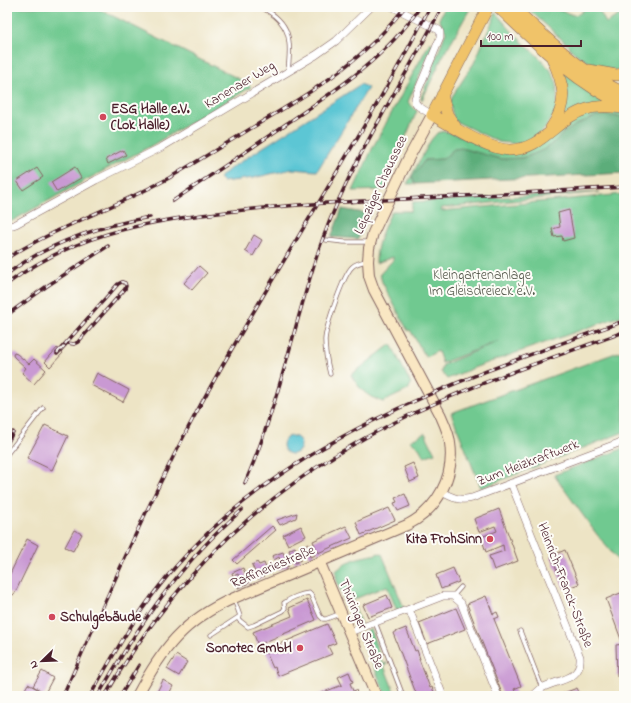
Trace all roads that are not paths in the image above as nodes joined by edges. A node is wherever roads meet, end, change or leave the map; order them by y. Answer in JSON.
{"nodes":[{"id":1,"x":261,"y":7,"type":"edge"},
{"id":2,"x":371,"y":7,"type":"edge"},
{"id":3,"x":393,"y":7,"type":"edge"},
{"id":4,"x":498,"y":7,"type":"edge"},
{"id":5,"x":513,"y":7,"type":"edge"},
{"id":6,"x":486,"y":11,"type":"edge"},
{"id":7,"x":551,"y":56,"type":"junction"},
{"id":8,"x":584,"y":70,"type":"junction"},
{"id":9,"x":288,"y":72,"type":"junction"},
{"id":10,"x":624,"y":74,"type":"edge"},
{"id":11,"x":624,"y":93,"type":"edge"},
{"id":12,"x":442,"y":95,"type":"junction"},
{"id":13,"x":624,"y":105,"type":"edge"},
{"id":14,"x":624,"y":108,"type":"edge"},
{"id":15,"x":432,"y":115,"type":"junction"},
{"id":16,"x":456,"y":128,"type":"junction"},
{"id":17,"x":546,"y":135,"type":"junction"},
{"id":18,"x":7,"y":227,"type":"edge"},
{"id":19,"x":326,"y":240,"type":"dead end"},
{"id":20,"x":370,"y":242,"type":"junction"},
{"id":21,"x":368,"y":261,"type":"junction"},
{"id":22,"x":330,"y":374,"type":"dead end"},
{"id":23,"x":43,"y":408,"type":"dead end"},
{"id":24,"x":624,"y":441,"type":"edge"},
{"id":25,"x":7,"y":454,"type":"edge"},
{"id":26,"x":511,"y":483,"type":"junction"},
{"id":27,"x":442,"y":492,"type":"junction"},
{"id":28,"x":320,"y":563,"type":"junction"},
{"id":29,"x":461,"y":587,"type":"dead end"},
{"id":30,"x":453,"y":596,"type":"junction"},
{"id":31,"x":234,"y":598,"type":"junction"},
{"id":32,"x":409,"y":609,"type":"junction"},
{"id":33,"x":342,"y":613,"type":"junction"},
{"id":34,"x":240,"y":616,"type":"junction"},
{"id":35,"x":375,"y":622,"type":"junction"},
{"id":36,"x":520,"y":631,"type":"dead end"},
{"id":37,"x":350,"y":632,"type":"junction"},
{"id":38,"x":211,"y":634,"type":"dead end"},
{"id":39,"x":542,"y":688,"type":"junction"},
{"id":40,"x":137,"y":696,"type":"edge"},
{"id":41,"x":376,"y":696,"type":"edge"},
{"id":42,"x":403,"y":696,"type":"edge"},
{"id":43,"x":443,"y":696,"type":"edge"},
{"id":44,"x":498,"y":696,"type":"edge"},
{"id":45,"x":533,"y":696,"type":"edge"}],
"edges":[{"from":1,"to":9,"type":"lane"},
{"from":2,"to":9,"type":"street","name":"Kanenaer Weg"},
{"from":3,"to":15,"type":"street"},
{"from":4,"to":7,"type":"main road"},
{"from":5,"to":8,"type":"main road"},
{"from":6,"to":12,"type":"main road","name":"Leipziger Chaussee"},
{"from":7,"to":13,"type":"main road"},
{"from":7,"to":17,"type":"main road"},
{"from":8,"to":10,"type":"main road"},
{"from":8,"to":11,"type":"main road"},
{"from":9,"to":18,"type":"street","name":"Kanenaer Weg"},
{"from":12,"to":15,"type":"main road","name":"Leipziger Chaussee"},
{"from":12,"to":16,"type":"main road"},
{"from":14,"to":17,"type":"main road"},
{"from":15,"to":16,"type":"main road"},
{"from":15,"to":20,"type":"main road","name":"Leipziger Chaussee"},
{"from":16,"to":17,"type":"main road"},
{"from":19,"to":20,"type":"lane"},
{"from":20,"to":21,"type":"main road","name":"Leipziger Chaussee"},
{"from":21,"to":22,"type":"lane"},
{"from":21,"to":27,"type":"main road","name":"Leipziger Chaussee"},
{"from":23,"to":25,"type":"lane"},
{"from":24,"to":26,"type":"street","name":"Zum Heizkraftwerk"},
{"from":26,"to":27,"type":"street","name":"Zum Heizkraftwerk"},
{"from":26,"to":39,"type":"street","name":"Heinrich-Franck-Straße"},
{"from":27,"to":28,"type":"main road","name":"Raffineriestraße"},
{"from":28,"to":31,"type":"main road","name":"Raffineriestraße"},
{"from":28,"to":33,"type":"main road","name":"Thüringer Straße"},
{"from":29,"to":30,"type":"lane"},
{"from":30,"to":32,"type":"street"},
{"from":30,"to":44,"type":"street"},
{"from":31,"to":34,"type":"lane"},
{"from":31,"to":40,"type":"main road","name":"Raffineriestraße"},
{"from":32,"to":35,"type":"street"},
{"from":32,"to":43,"type":"street"},
{"from":33,"to":34,"type":"lane"},
{"from":33,"to":37,"type":"main road","name":"Thüringer Straße"},
{"from":34,"to":38,"type":"lane"},
{"from":35,"to":37,"type":"street"},
{"from":35,"to":42,"type":"lane"},
{"from":36,"to":39,"type":"lane"},
{"from":37,"to":41,"type":"main road","name":"Thüringer Straße"},
{"from":39,"to":45,"type":"street","name":"Heinrich-Franck-Straße"}]}
